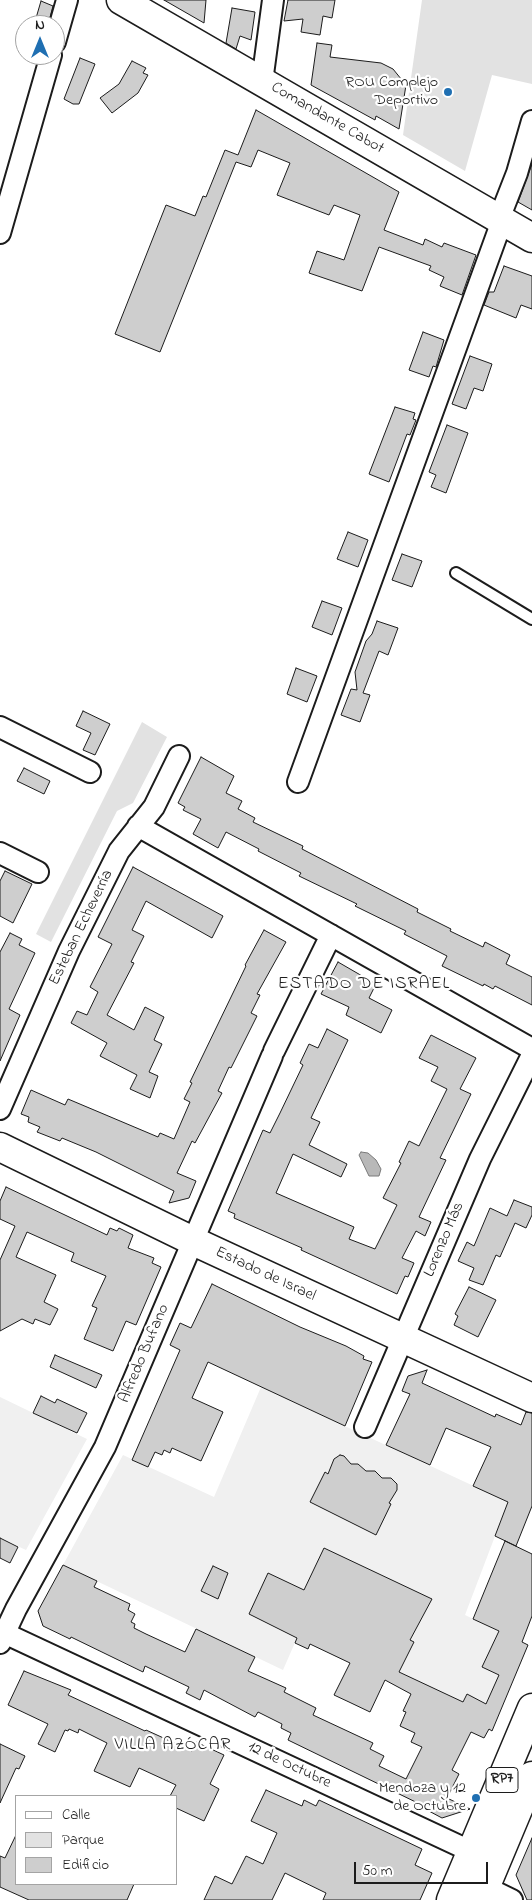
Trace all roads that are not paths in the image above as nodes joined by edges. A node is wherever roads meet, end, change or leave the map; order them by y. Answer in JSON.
{"nodes":[{"id":1,"x":67,"y":0,"type":"edge"},
{"id":2,"x":121,"y":0,"type":"edge"},
{"id":3,"x":273,"y":0,"type":"edge"},
{"id":4,"x":63,"y":15,"type":"edge"},
{"id":5,"x":48,"y":65,"type":"edge"},
{"id":6,"x":262,"y":82,"type":"junction"},
{"id":7,"x":532,"y":121,"type":"edge"},
{"id":8,"x":500,"y":220,"type":"junction"},
{"id":9,"x":0,"y":233,"type":"edge"},
{"id":10,"x":532,"y":238,"type":"edge"},
{"id":11,"x":456,"y":573,"type":"dead end"},
{"id":12,"x":532,"y":619,"type":"edge"},
{"id":13,"x":0,"y":727,"type":"edge"},
{"id":14,"x":179,"y":756,"type":"dead end"},
{"id":15,"x":90,"y":772,"type":"dead end"},
{"id":16,"x":298,"y":782,"type":"dead end"},
{"id":17,"x":138,"y":826,"type":"junction"},
{"id":18,"x":0,"y":853,"type":"edge"},
{"id":19,"x":38,"y":872,"type":"dead end"},
{"id":20,"x":331,"y":935,"type":"junction"},
{"id":21,"x":532,"y":1049,"type":"edge"},
{"id":22,"x":532,"y":1055,"type":"edge"},
{"id":23,"x":0,"y":1109,"type":"edge"},
{"id":24,"x":0,"y":1147,"type":"edge"},
{"id":25,"x":193,"y":1241,"type":"junction"},
{"id":26,"x":402,"y":1339,"type":"junction"},
{"id":27,"x":532,"y":1398,"type":"edge"},
{"id":28,"x":365,"y":1427,"type":"dead end"},
{"id":29,"x":1,"y":1636,"type":"edge"},
{"id":30,"x":532,"y":1708,"type":"edge"},
{"id":31,"x":532,"y":1776,"type":"edge"},
{"id":32,"x":470,"y":1872,"type":"edge"},
{"id":33,"x":482,"y":1894,"type":"edge"},
{"id":34,"x":512,"y":1900,"type":"edge"}],
"edges":[{"from":1,"to":4,"type":"street"},
{"from":2,"to":6,"type":"main road","name":"Comandante Cabot"},
{"from":3,"to":6,"type":"street"},
{"from":5,"to":9,"type":"street"},
{"from":6,"to":8,"type":"main road","name":"Comandante Cabot"},
{"from":7,"to":8,"type":"street"},
{"from":8,"to":10,"type":"main road","name":"Comandante Cabot"},
{"from":8,"to":16,"type":"street"},
{"from":11,"to":12,"type":"lane"},
{"from":13,"to":15,"type":"street"},
{"from":14,"to":17,"type":"street","name":"Esteban Echeverría"},
{"from":17,"to":20,"type":"street"},
{"from":17,"to":23,"type":"street","name":"Esteban Echeverría"},
{"from":18,"to":19,"type":"street"},
{"from":20,"to":21,"type":"street"},
{"from":20,"to":25,"type":"street","name":"Alfredo Bufano"},
{"from":22,"to":26,"type":"street","name":"Lorenzo Más"},
{"from":24,"to":25,"type":"main road","name":"Estado de Israel"},
{"from":25,"to":26,"type":"main road","name":"Estado de Israel"},
{"from":25,"to":29,"type":"street","name":"Alfredo Bufano"},
{"from":26,"to":27,"type":"main road","name":"Estado de Israel"},
{"from":26,"to":28,"type":"street","name":"Lorenzo Más"},
{"from":29,"to":32,"type":"street","name":"12 de Octubre"},
{"from":30,"to":32,"type":"main road","number":"RP7"},
{"from":31,"to":32,"type":"main road","number":"RP7"},
{"from":32,"to":33,"type":"main road","number":"RP7"},
{"from":33,"to":34,"type":"street"}]}
